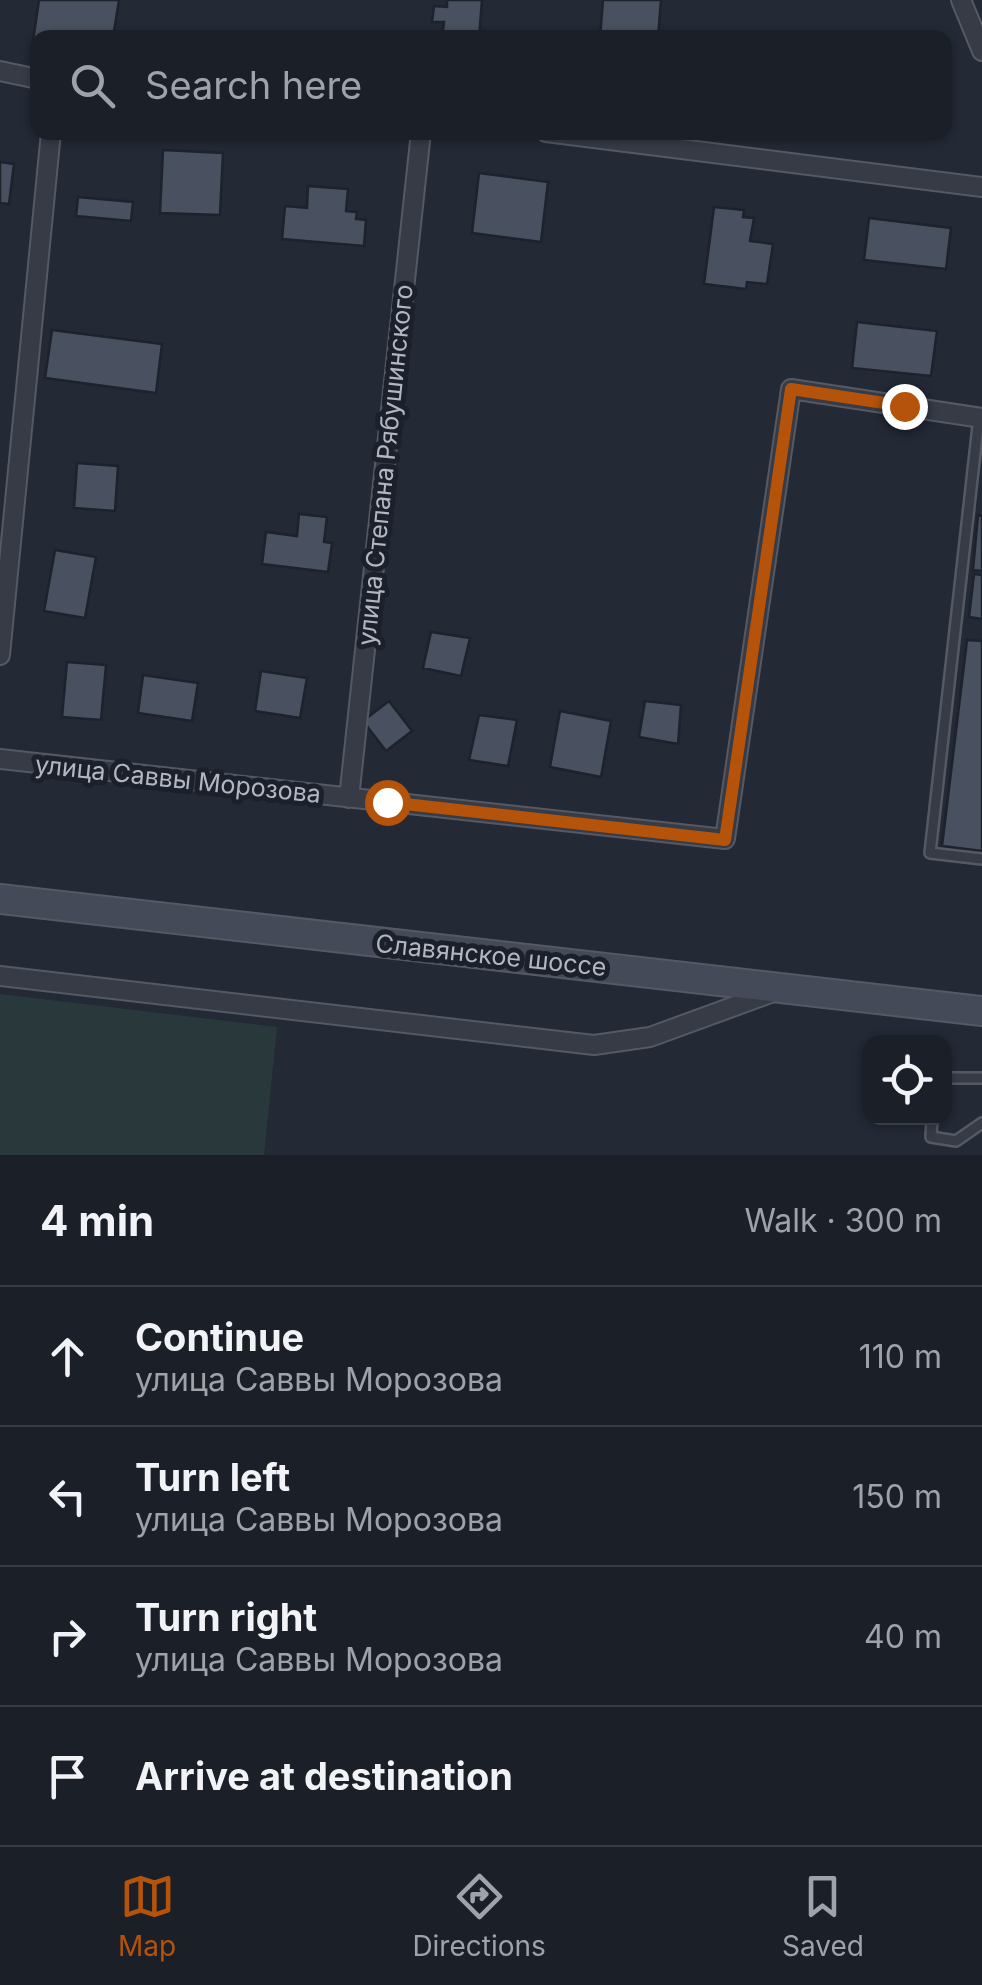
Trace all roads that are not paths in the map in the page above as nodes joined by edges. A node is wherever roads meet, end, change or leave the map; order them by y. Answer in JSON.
{"nodes":[{"id":1,"x":961,"y":0,"type":"edge"},
{"id":2,"x":982,"y":51,"type":"edge"},
{"id":3,"x":0,"y":71,"type":"edge"},
{"id":4,"x":30,"y":77,"type":"edge"},
{"id":5,"x":49,"y":140,"type":"edge"},
{"id":6,"x":420,"y":140,"type":"edge"},
{"id":7,"x":611,"y":140,"type":"edge"},
{"id":8,"x":982,"y":186,"type":"edge"},
{"id":9,"x":981,"y":418,"type":"edge"},
{"id":10,"x":0,"y":655,"type":"edge"},
{"id":11,"x":0,"y":759,"type":"edge"},
{"id":12,"x":349,"y":798,"type":"junction"},
{"id":13,"x":982,"y":858,"type":"edge"},
{"id":14,"x":0,"y":899,"type":"edge"},
{"id":15,"x":0,"y":976,"type":"edge"},
{"id":16,"x":780,"y":990,"type":"junction"},
{"id":17,"x":982,"y":1011,"type":"edge"},
{"id":18,"x":952,"y":1078,"type":"edge"},
{"id":19,"x":982,"y":1078,"type":"edge"},
{"id":20,"x":982,"y":1124,"type":"edge"},
{"id":21,"x":932,"y":1125,"type":"edge"}],
"edges":[{"from":1,"to":2,"type":"street"},
{"from":3,"to":4,"type":"street"},
{"from":5,"to":10,"type":"street"},
{"from":6,"to":12,"type":"street","name":"улица Степана Рябушинского"},
{"from":7,"to":8,"type":"street"},
{"from":9,"to":12,"type":"street","name":"улица Саввы Морозова"},
{"from":9,"to":13,"type":"lane"},
{"from":11,"to":12,"type":"street","name":"улица Саввы Морозова"},
{"from":14,"to":16,"type":"main road","name":"Славянское шоссе"},
{"from":15,"to":16,"type":"street"},
{"from":16,"to":17,"type":"main road","name":"Славянское шоссе"},
{"from":18,"to":19,"type":"lane"},
{"from":20,"to":21,"type":"lane"}]}
